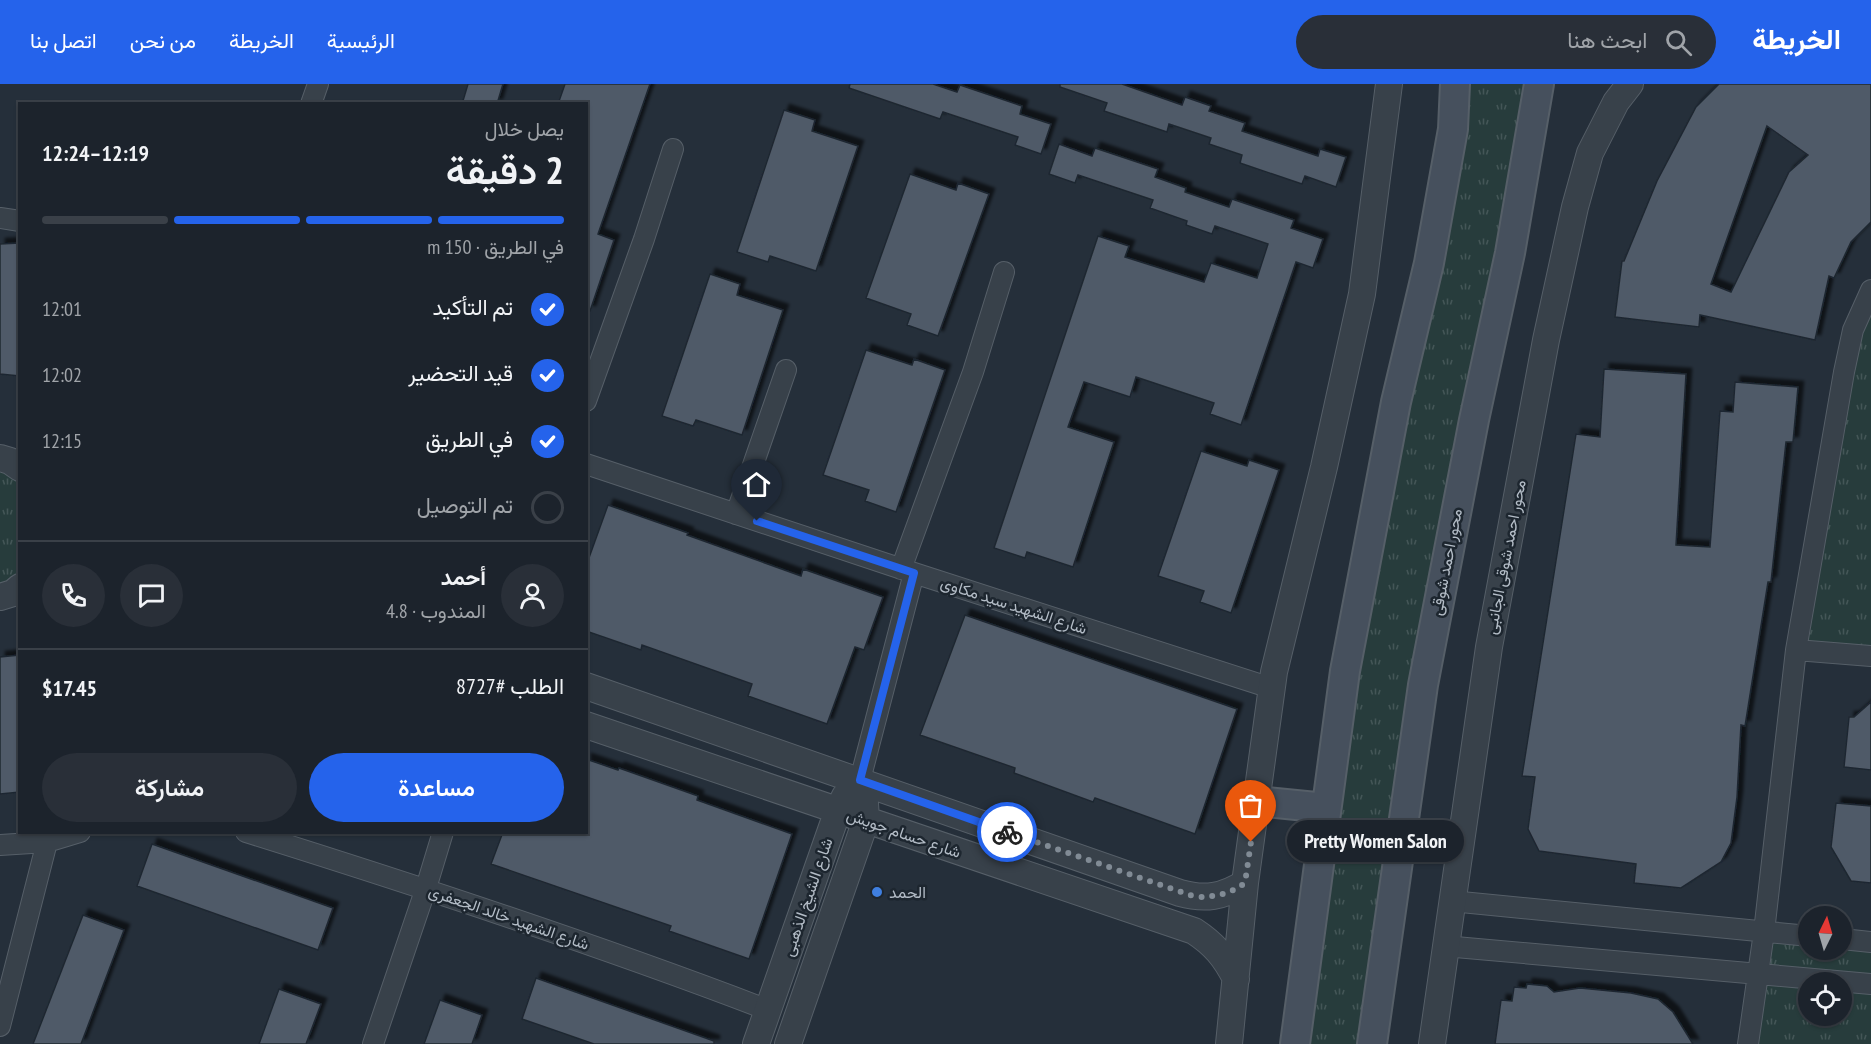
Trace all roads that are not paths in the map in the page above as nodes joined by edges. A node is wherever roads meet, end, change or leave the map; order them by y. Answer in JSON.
{"nodes":[{"id":1,"x":318,"y":84,"type":"edge"},
{"id":2,"x":1389,"y":84,"type":"edge"},
{"id":3,"x":1455,"y":84,"type":"edge"},
{"id":4,"x":1539,"y":84,"type":"edge"},
{"id":5,"x":1630,"y":84,"type":"edge"},
{"id":6,"x":312,"y":102,"type":"edge"},
{"id":7,"x":673,"y":149,"type":"dead end"},
{"id":8,"x":0,"y":218,"type":"edge"},
{"id":9,"x":18,"y":221,"type":"edge"},
{"id":10,"x":1004,"y":272,"type":"dead end"},
{"id":11,"x":1871,"y":290,"type":"edge"},
{"id":12,"x":786,"y":370,"type":"dead end"},
{"id":13,"x":588,"y":395,"type":"edge"},
{"id":14,"x":0,"y":458,"type":"edge"},
{"id":15,"x":588,"y":465,"type":"edge"},
{"id":16,"x":18,"y":467,"type":"edge"},
{"id":17,"x":736,"y":514,"type":"junction"},
{"id":18,"x":908,"y":571,"type":"junction"},
{"id":19,"x":18,"y":588,"type":"edge"},
{"id":20,"x":0,"y":597,"type":"edge"},
{"id":21,"x":1796,"y":650,"type":"junction"},
{"id":22,"x":1871,"y":657,"type":"edge"},
{"id":23,"x":588,"y":687,"type":"edge"},
{"id":24,"x":1271,"y":688,"type":"junction"},
{"id":25,"x":588,"y":726,"type":"edge"},
{"id":26,"x":860,"y":780,"type":"junction"},
{"id":27,"x":1256,"y":801,"type":"junction"},
{"id":28,"x":1326,"y":808,"type":"junction"},
{"id":29,"x":838,"y":810,"type":"junction"},
{"id":30,"x":866,"y":820,"type":"junction"},
{"id":31,"x":73,"y":834,"type":"edge"},
{"id":32,"x":252,"y":834,"type":"edge"},
{"id":33,"x":442,"y":834,"type":"edge"},
{"id":34,"x":47,"y":842,"type":"junction"},
{"id":35,"x":0,"y":845,"type":"edge"},
{"id":36,"x":1245,"y":883,"type":"junction"},
{"id":37,"x":426,"y":888,"type":"junction"},
{"id":38,"x":1451,"y":901,"type":"junction"},
{"id":39,"x":1764,"y":932,"type":"junction"},
{"id":40,"x":1798,"y":935,"type":"edge"},
{"id":41,"x":1852,"y":940,"type":"edge"},
{"id":42,"x":1871,"y":942,"type":"edge"},
{"id":43,"x":1444,"y":946,"type":"junction"},
{"id":44,"x":1757,"y":974,"type":"junction"},
{"id":45,"x":1236,"y":979,"type":"junction"},
{"id":46,"x":1871,"y":984,"type":"edge"},
{"id":47,"x":768,"y":1010,"type":"junction"},
{"id":48,"x":0,"y":1026,"type":"edge"},
{"id":49,"x":373,"y":1044,"type":"edge"},
{"id":50,"x":756,"y":1044,"type":"edge"},
{"id":51,"x":788,"y":1044,"type":"edge"},
{"id":52,"x":1229,"y":1044,"type":"edge"},
{"id":53,"x":1295,"y":1044,"type":"edge"},
{"id":54,"x":1372,"y":1044,"type":"edge"},
{"id":55,"x":1432,"y":1044,"type":"edge"},
{"id":56,"x":1748,"y":1044,"type":"edge"}],
"edges":[{"from":1,"to":6,"type":"street"},
{"from":2,"to":24,"type":"street"},
{"from":3,"to":28,"type":"main road"},
{"from":4,"to":54,"type":"main road","name":"محور احمد شوقى"},
{"from":5,"to":38,"type":"street","name":"محور احمد شوقى الجانبى"},
{"from":7,"to":13,"type":"street"},
{"from":8,"to":9,"type":"street"},
{"from":10,"to":18,"type":"street"},
{"from":11,"to":21,"type":"street"},
{"from":12,"to":17,"type":"street"},
{"from":14,"to":16,"type":"street"},
{"from":15,"to":17,"type":"street","name":"شارع الشهيد سيد مكاوى"},
{"from":17,"to":18,"type":"street","name":"شارع الشهيد سيد مكاوى"},
{"from":18,"to":24,"type":"street","name":"شارع الشهيد سيد مكاوى"},
{"from":18,"to":26,"type":"street"},
{"from":19,"to":20,"type":"street"},
{"from":21,"to":22,"type":"street"},
{"from":21,"to":39,"type":"street"},
{"from":23,"to":26,"type":"street"},
{"from":24,"to":27,"type":"street"},
{"from":25,"to":29,"type":"street","name":"شارع حسام جويش"},
{"from":26,"to":29,"type":"street","name":"شارع الشيخ الذهبى"},
{"from":26,"to":30,"type":"street","name":"شارع الشيخ الذهبى"},
{"from":26,"to":36,"type":"street"},
{"from":27,"to":28,"type":"main road"},
{"from":27,"to":36,"type":"street"},
{"from":28,"to":53,"type":"main road"},
{"from":29,"to":30,"type":"street","name":"شارع حسام جويش"},
{"from":29,"to":47,"type":"street","name":"شارع الشيخ الذهبى"},
{"from":30,"to":45,"type":"street","name":"شارع حسام جويش"},
{"from":30,"to":51,"type":"street","name":"شارع الشيخ الذهبى"},
{"from":31,"to":34,"type":"street"},
{"from":32,"to":37,"type":"street","name":"شارع الشهيد خالد الجعفرى"},
{"from":33,"to":37,"type":"street"},
{"from":34,"to":35,"type":"street"},
{"from":34,"to":48,"type":"street"},
{"from":36,"to":45,"type":"street"},
{"from":37,"to":47,"type":"street","name":"شارع الشهيد خالد الجعفرى"},
{"from":37,"to":49,"type":"street"},
{"from":38,"to":39,"type":"street"},
{"from":38,"to":43,"type":"street","name":"محور احمد شوقى الجانبى"},
{"from":39,"to":40,"type":"street"},
{"from":39,"to":44,"type":"street"},
{"from":41,"to":42,"type":"street"},
{"from":43,"to":44,"type":"street"},
{"from":43,"to":55,"type":"street","name":"محور احمد شوقى الجانبى"},
{"from":44,"to":46,"type":"street"},
{"from":44,"to":56,"type":"street"},
{"from":45,"to":52,"type":"street"},
{"from":47,"to":50,"type":"street","name":"شارع الشيخ الذهبى"}]}
